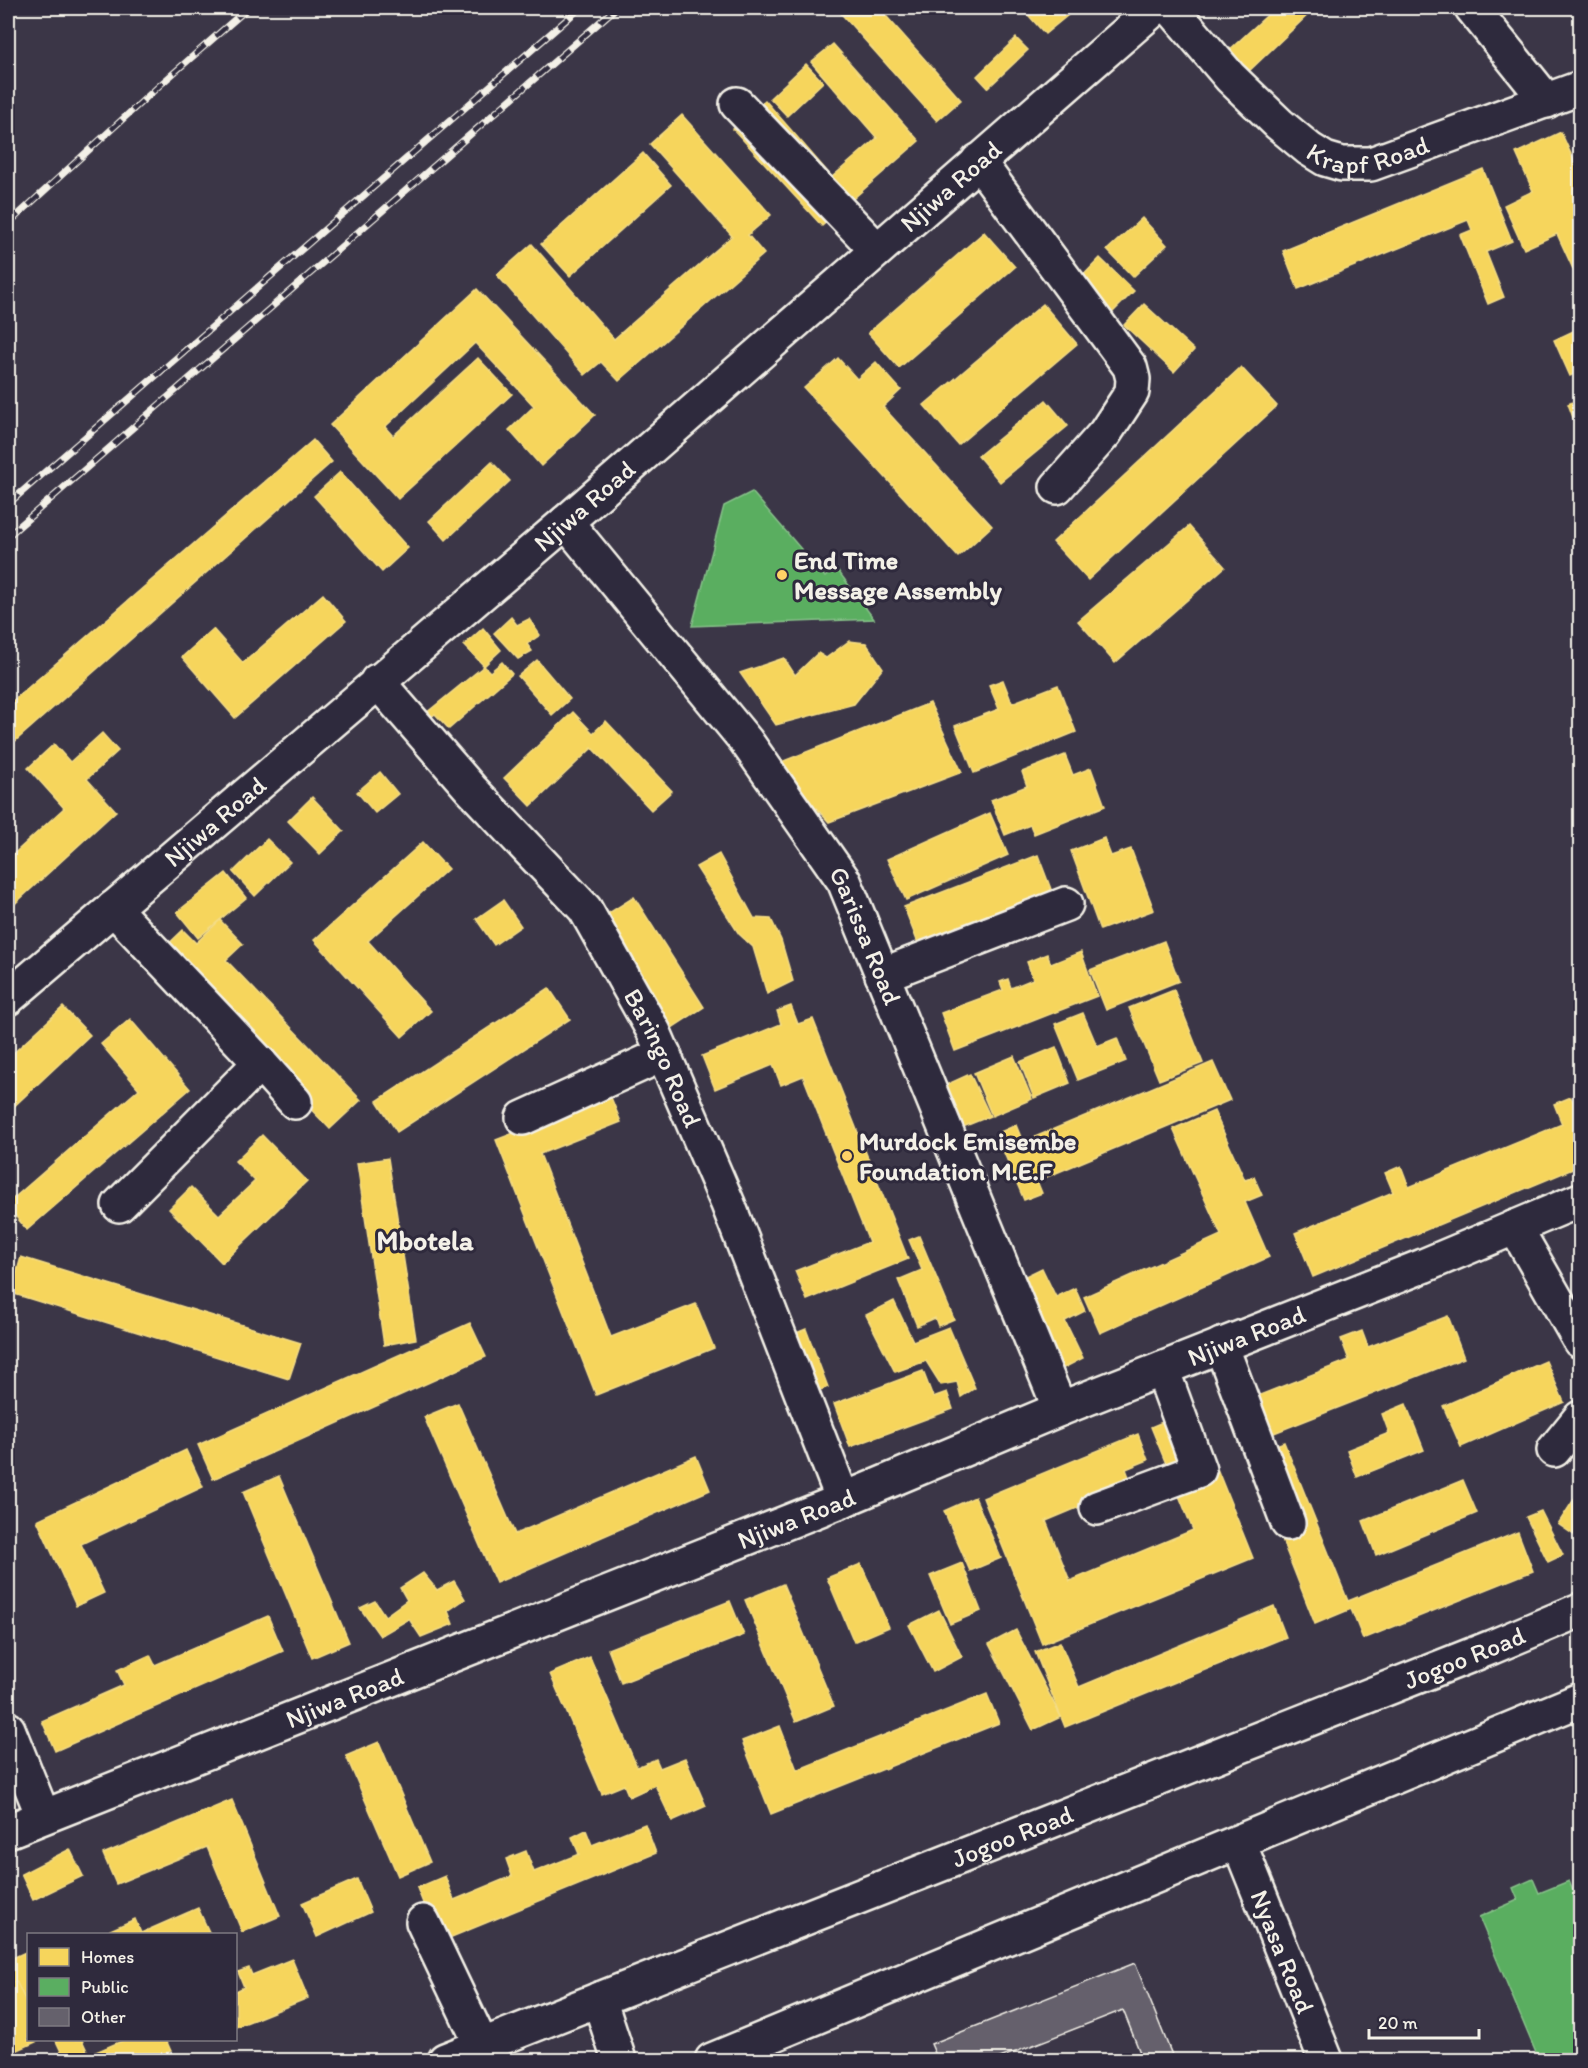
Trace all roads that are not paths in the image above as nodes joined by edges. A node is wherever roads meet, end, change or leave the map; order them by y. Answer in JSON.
{"nodes":[{"id":1,"x":1155,"y":8,"type":"edge"},
{"id":2,"x":1171,"y":8,"type":"edge"},
{"id":3,"x":1472,"y":8,"type":"edge"},
{"id":4,"x":1581,"y":88,"type":"edge"},
{"id":5,"x":1547,"y":101,"type":"junction"},
{"id":6,"x":737,"y":104,"type":"dead end"},
{"id":7,"x":978,"y":161,"type":"junction"},
{"id":8,"x":877,"y":250,"type":"junction"},
{"id":9,"x":1057,"y":487,"type":"dead end"},
{"id":10,"x":566,"y":522,"type":"junction"},
{"id":11,"x":378,"y":681,"type":"junction"},
{"id":12,"x":1066,"y":904,"type":"dead end"},
{"id":13,"x":113,"y":908,"type":"junction"},
{"id":14,"x":882,"y":975,"type":"junction"},
{"id":15,"x":8,"y":998,"type":"edge"},
{"id":16,"x":664,"y":1054,"type":"junction"},
{"id":17,"x":260,"y":1063,"type":"junction"},
{"id":18,"x":294,"y":1102,"type":"dead end"},
{"id":19,"x":523,"y":1118,"type":"dead end"},
{"id":20,"x":1581,"y":1200,"type":"edge"},
{"id":21,"x":119,"y":1205,"type":"dead end"},
{"id":22,"x":1515,"y":1227,"type":"junction"},
{"id":23,"x":1581,"y":1341,"type":"edge"},
{"id":24,"x":1221,"y":1345,"type":"junction"},
{"id":25,"x":1162,"y":1369,"type":"junction"},
{"id":26,"x":1060,"y":1409,"type":"junction"},
{"id":27,"x":1581,"y":1418,"type":"edge"},
{"id":28,"x":1554,"y":1450,"type":"dead end"},
{"id":29,"x":843,"y":1500,"type":"junction"},
{"id":30,"x":1097,"y":1508,"type":"dead end"},
{"id":31,"x":1288,"y":1523,"type":"dead end"},
{"id":32,"x":1581,"y":1610,"type":"edge"},
{"id":33,"x":1581,"y":1700,"type":"edge"},
{"id":34,"x":8,"y":1729,"type":"edge"},
{"id":35,"x":43,"y":1816,"type":"junction"},
{"id":36,"x":8,"y":1831,"type":"edge"},
{"id":37,"x":1239,"y":1843,"type":"junction"},
{"id":38,"x":423,"y":1922,"type":"dead end"},
{"id":39,"x":599,"y":1999,"type":"junction"},
{"id":40,"x":482,"y":2046,"type":"junction"},
{"id":41,"x":445,"y":2061,"type":"edge"},
{"id":42,"x":619,"y":2061,"type":"edge"},
{"id":43,"x":712,"y":2061,"type":"edge"},
{"id":44,"x":1326,"y":2061,"type":"edge"}],
"edges":[{"from":1,"to":7,"type":"street","name":"Njiwa Road"},
{"from":2,"to":5,"type":"street","name":"Krapf Road"},
{"from":3,"to":5,"type":"street"},
{"from":4,"to":5,"type":"street","name":"Krapf Road"},
{"from":6,"to":8,"type":"street"},
{"from":7,"to":8,"type":"street","name":"Njiwa Road"},
{"from":7,"to":9,"type":"street"},
{"from":8,"to":10,"type":"street","name":"Njiwa Road"},
{"from":10,"to":11,"type":"street","name":"Njiwa Road"},
{"from":10,"to":14,"type":"street","name":"Garissa Road"},
{"from":11,"to":13,"type":"street","name":"Njiwa Road"},
{"from":11,"to":16,"type":"street","name":"Baringo Road"},
{"from":12,"to":14,"type":"street"},
{"from":13,"to":15,"type":"street","name":"Njiwa Road"},
{"from":13,"to":17,"type":"street"},
{"from":14,"to":26,"type":"street","name":"Garissa Road"},
{"from":16,"to":19,"type":"street"},
{"from":16,"to":29,"type":"street","name":"Baringo Road"},
{"from":17,"to":18,"type":"street"},
{"from":17,"to":21,"type":"street"},
{"from":20,"to":22,"type":"street","name":"Njiwa Road"},
{"from":22,"to":23,"type":"street"},
{"from":22,"to":24,"type":"street","name":"Njiwa Road"},
{"from":24,"to":25,"type":"street","name":"Njiwa Road"},
{"from":24,"to":31,"type":"street"},
{"from":25,"to":26,"type":"street","name":"Njiwa Road"},
{"from":25,"to":30,"type":"street"},
{"from":26,"to":29,"type":"street","name":"Njiwa Road"},
{"from":27,"to":28,"type":"street"},
{"from":29,"to":35,"type":"street","name":"Njiwa Road"},
{"from":32,"to":39,"type":"street","name":"Jogoo Road"},
{"from":33,"to":37,"type":"street"},
{"from":34,"to":35,"type":"street"},
{"from":35,"to":36,"type":"street","name":"Njiwa Road"},
{"from":37,"to":43,"type":"street"},
{"from":37,"to":44,"type":"street","name":"Nyasa Road"},
{"from":38,"to":40,"type":"street"},
{"from":39,"to":40,"type":"street","name":"Jogoo Road"},
{"from":39,"to":42,"type":"street"},
{"from":40,"to":41,"type":"street","name":"Jogoo Road"}]}
